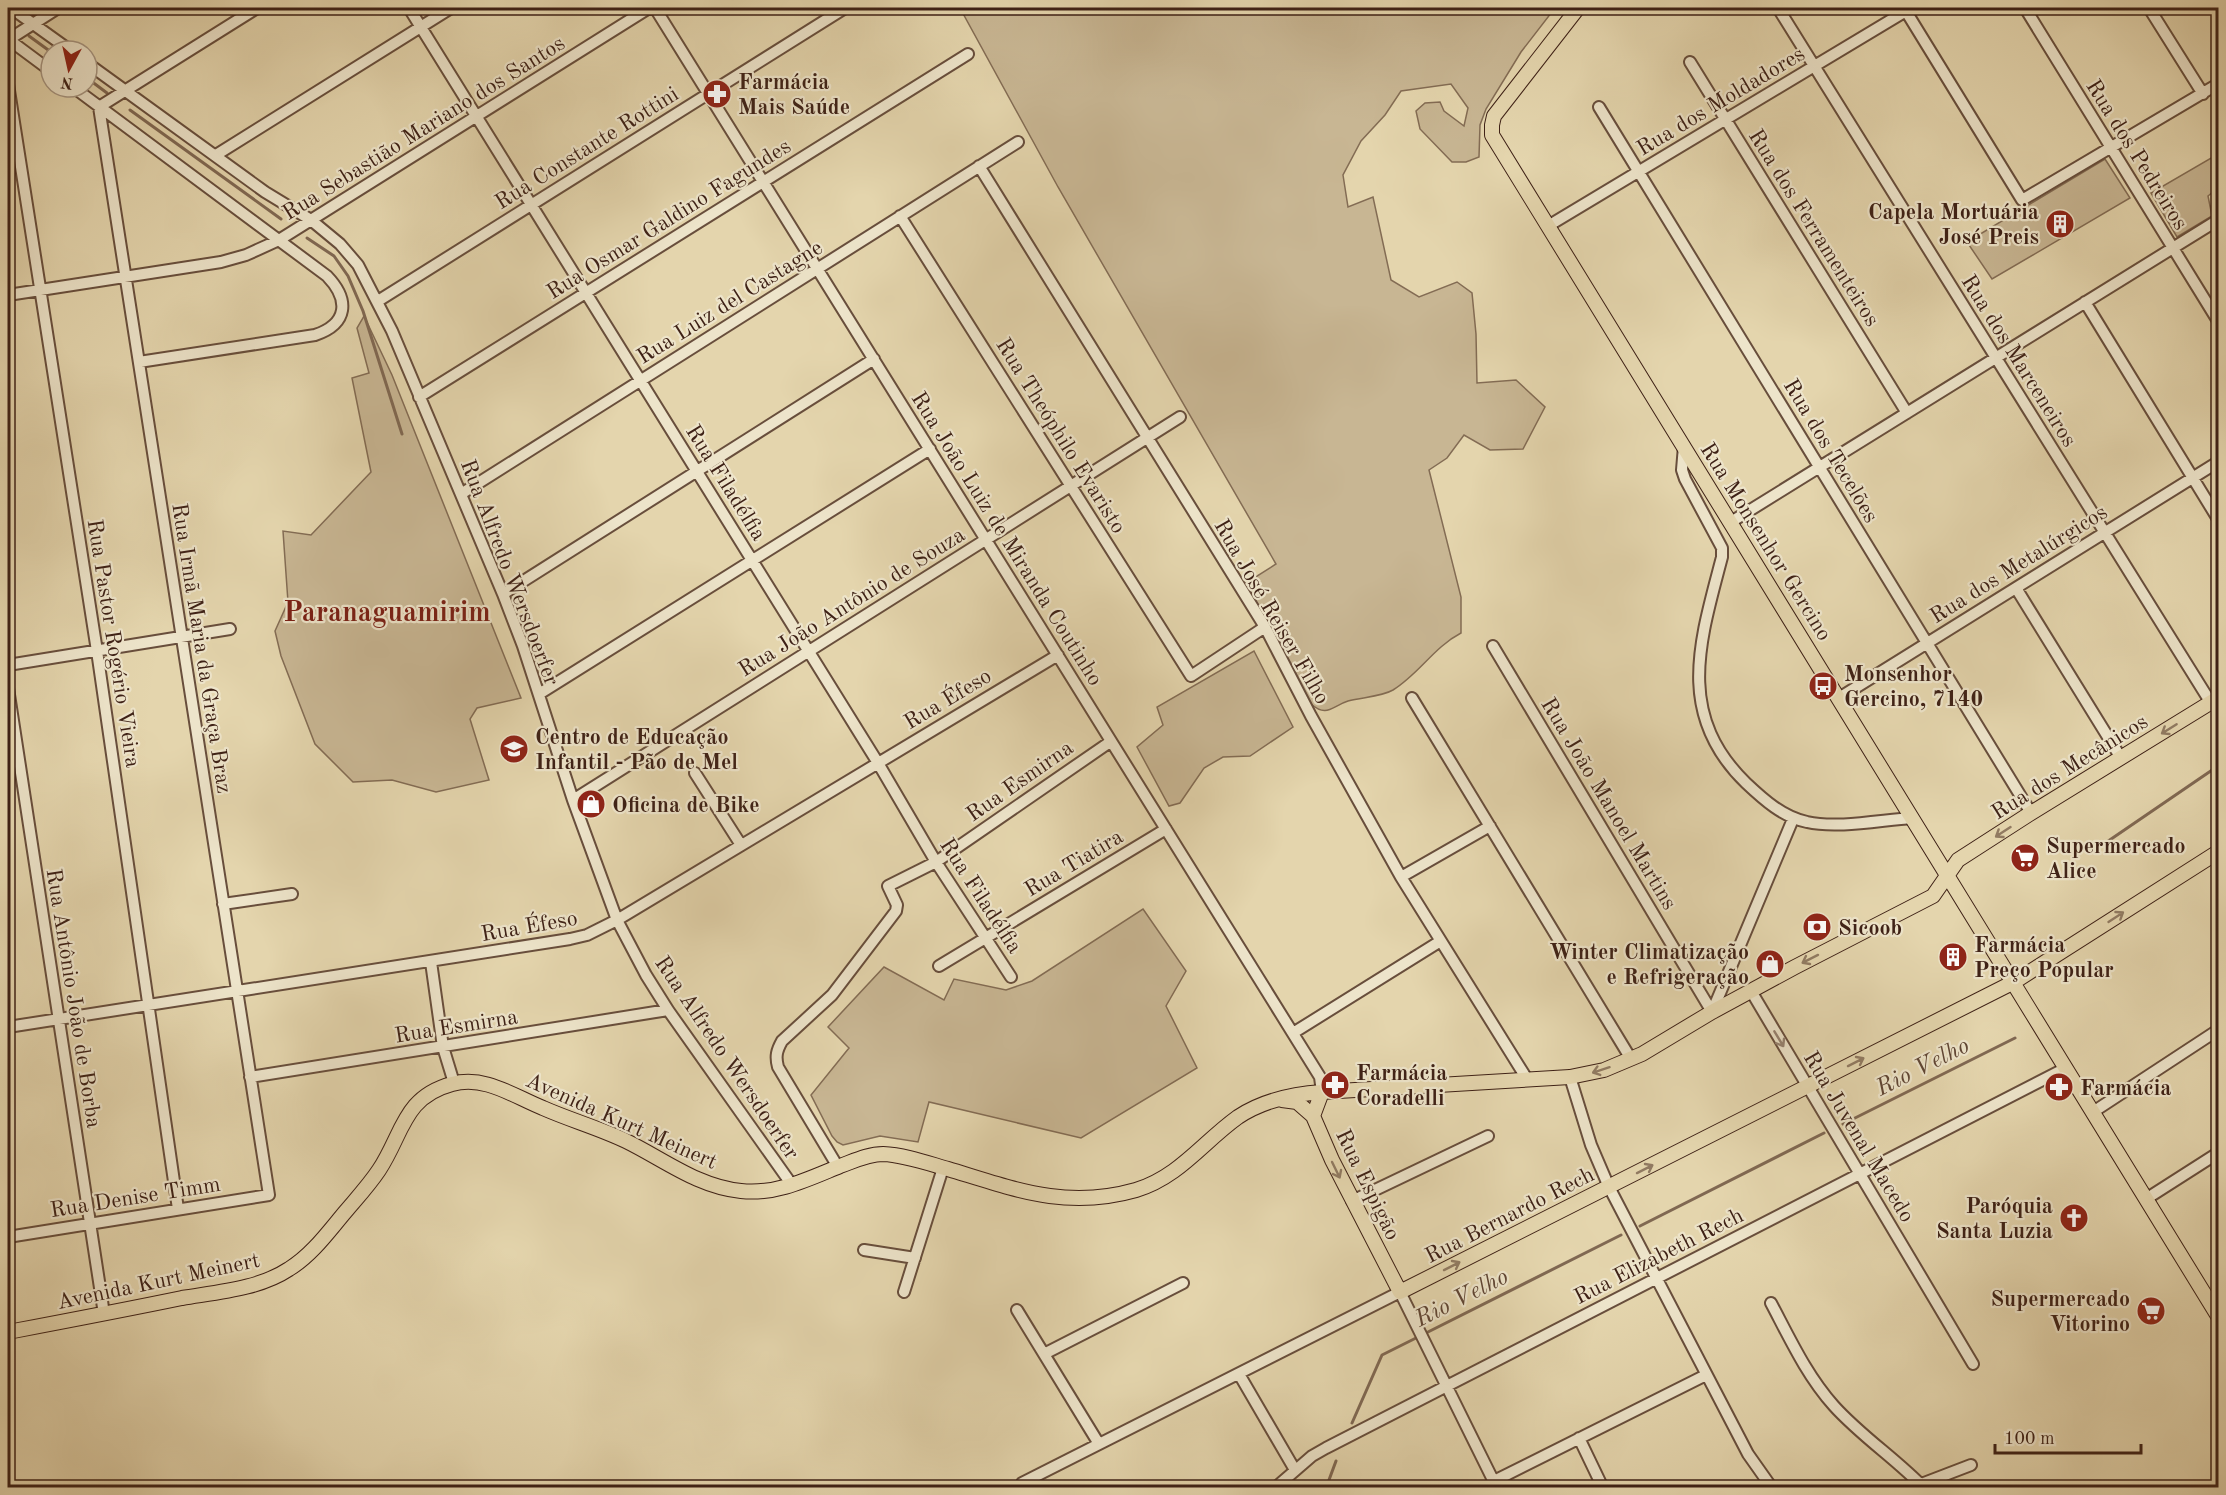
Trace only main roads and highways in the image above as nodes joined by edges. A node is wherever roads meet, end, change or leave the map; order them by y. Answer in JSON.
{"nodes":[{"id":1,"x":1578,"y":8,"type":"edge"},
{"id":2,"x":2215,"y":700,"type":"edge"},
{"id":3,"x":2218,"y":852,"type":"edge"},
{"id":4,"x":1947,"y":876,"type":"junction"},
{"id":5,"x":2014,"y":982,"type":"junction"},
{"id":6,"x":1322,"y":1092,"type":"junction"},
{"id":7,"x":1278,"y":1100,"type":"junction"},
{"id":8,"x":1313,"y":1116,"type":"junction"},
{"id":9,"x":1400,"y":1292,"type":"joint"},
{"id":10,"x":2218,"y":1316,"type":"edge"},
{"id":11,"x":8,"y":1332,"type":"edge"}],
"edges":[{"from":1,"to":4,"type":"main road","name":"Rua Monsenhor Gercino"},
{"from":2,"to":4,"type":"main road","name":"Rua dos Mecânicos","one_way":true},
{"from":5,"to":3,"type":"main road","name":"Rua Bernardo Rech","one_way":true},
{"from":4,"to":5,"type":"main road","name":"Rua Monsenhor Gercino"},
{"from":4,"to":6,"type":"main road","one_way":true},
{"from":9,"to":5,"type":"main road","name":"Rua Bernardo Rech","one_way":true},
{"from":5,"to":10,"type":"main road","name":"Rua Monsenhor Gercino"},
{"from":6,"to":7,"type":"main road","name":"Avenida Kurt Meinert"},
{"from":6,"to":8,"type":"main road","name":"Rua Espigão"},
{"from":7,"to":8,"type":"main road"},
{"from":7,"to":11,"type":"main road","name":"Avenida Kurt Meinert"},
{"from":8,"to":9,"type":"main road","name":"Rua Espigão","one_way":true}]}
